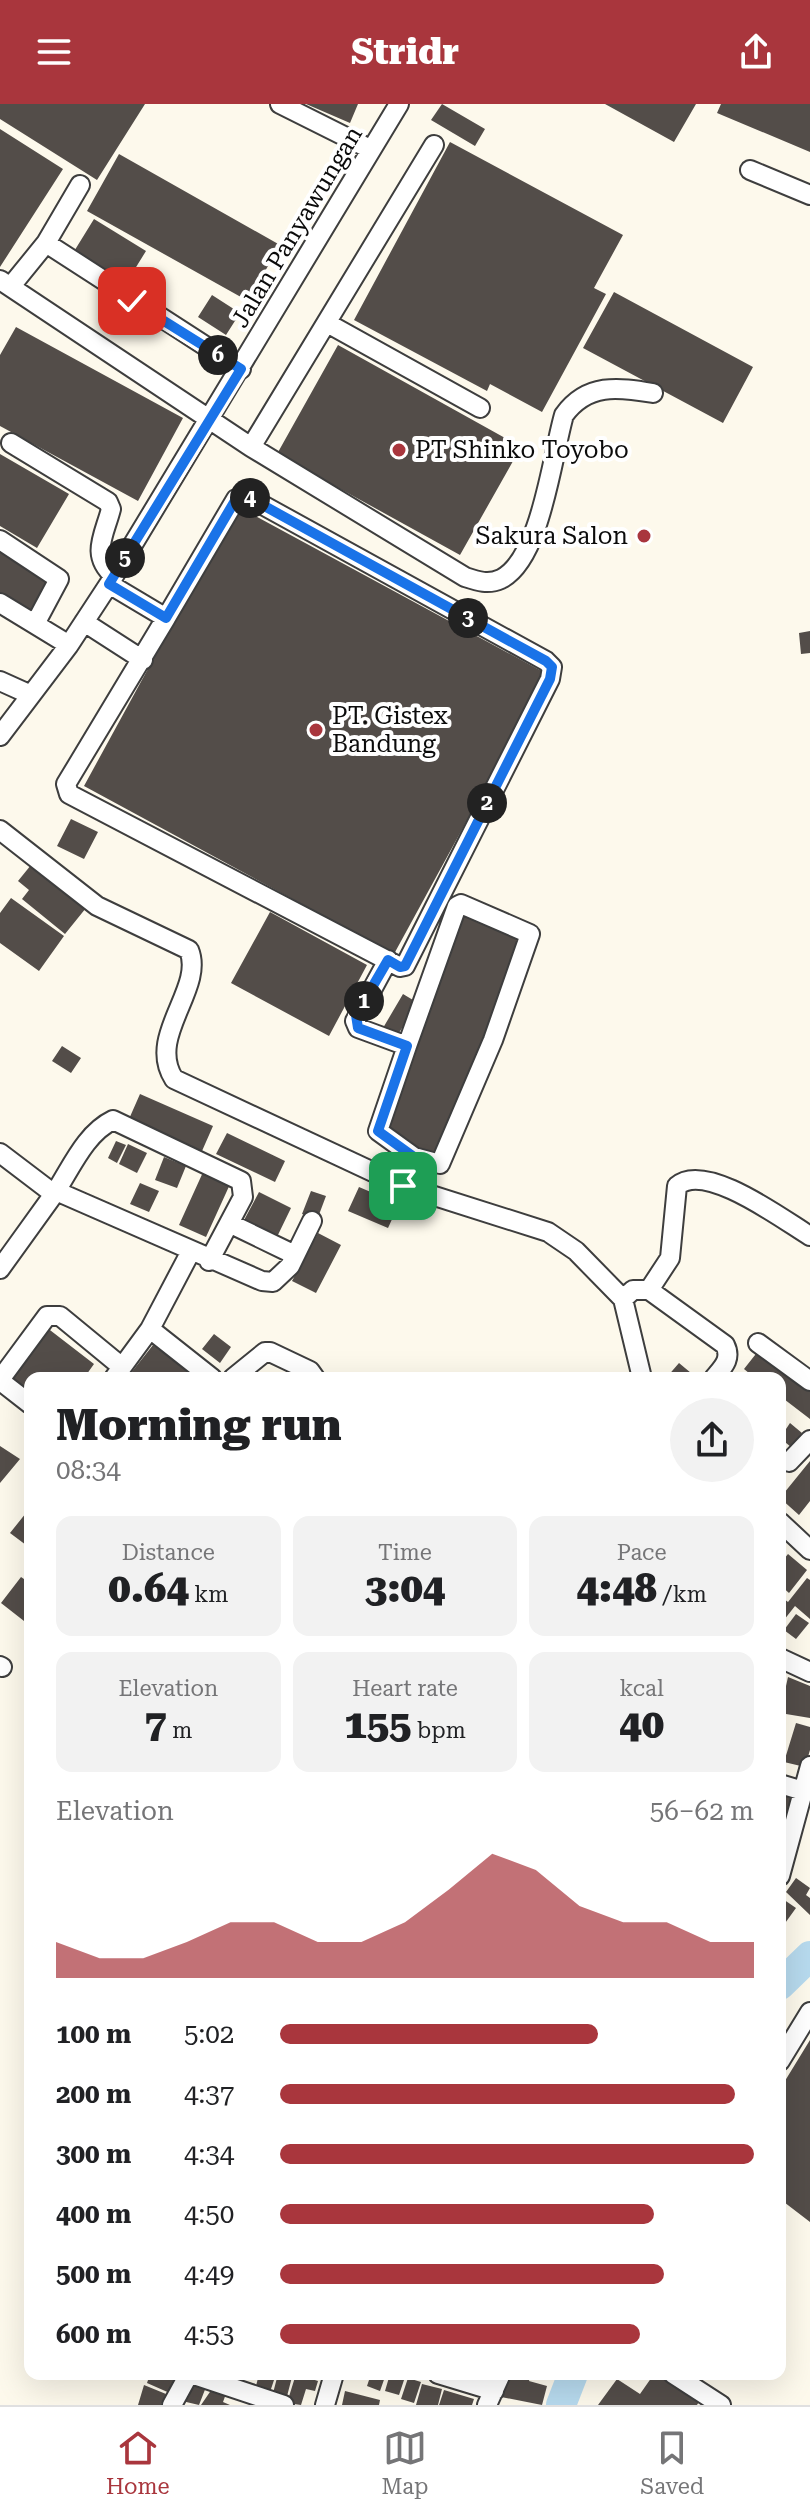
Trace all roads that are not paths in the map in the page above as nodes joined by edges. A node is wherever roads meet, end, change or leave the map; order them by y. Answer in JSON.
{"nodes":[{"id":1,"x":280,"y":104,"type":"edge"},
{"id":2,"x":399,"y":104,"type":"edge"},
{"id":3,"x":434,"y":145,"type":"dead end"},
{"id":4,"x":370,"y":149,"type":"junction"},
{"id":5,"x":750,"y":170,"type":"dead end"},
{"id":6,"x":80,"y":185,"type":"dead end"},
{"id":7,"x":810,"y":195,"type":"edge"},
{"id":8,"x":46,"y":243,"type":"junction"},
{"id":9,"x":5,"y":283,"type":"edge"},
{"id":10,"x":327,"y":323,"type":"junction"},
{"id":11,"x":241,"y":369,"type":"junction"},
{"id":12,"x":653,"y":393,"type":"dead end"},
{"id":13,"x":480,"y":408,"type":"dead end"},
{"id":14,"x":210,"y":418,"type":"junction"},
{"id":15,"x":11,"y":443,"type":"dead end"},
{"id":16,"x":251,"y":447,"type":"junction"},
{"id":17,"x":0,"y":540,"type":"edge"},
{"id":18,"x":112,"y":580,"type":"junction"},
{"id":19,"x":0,"y":603,"type":"edge"},
{"id":20,"x":166,"y":618,"type":"junction"},
{"id":21,"x":84,"y":622,"type":"junction"},
{"id":22,"x":35,"y":624,"type":"junction"},
{"id":23,"x":69,"y":645,"type":"junction"},
{"id":24,"x":143,"y":660,"type":"junction"},
{"id":25,"x":0,"y":681,"type":"edge"},
{"id":26,"x":31,"y":695,"type":"junction"},
{"id":27,"x":0,"y":736,"type":"edge"},
{"id":28,"x":0,"y":830,"type":"edge"},
{"id":29,"x":388,"y":960,"type":"junction"},
{"id":30,"x":407,"y":1046,"type":"junction"},
{"id":31,"x":0,"y":1153,"type":"edge"},
{"id":32,"x":414,"y":1157,"type":"junction"},
{"id":33,"x":403,"y":1186,"type":"junction"},
{"id":34,"x":55,"y":1193,"type":"junction"},
{"id":35,"x":312,"y":1221,"type":"dead end"},
{"id":36,"x":231,"y":1224,"type":"junction"},
{"id":37,"x":810,"y":1236,"type":"edge"},
{"id":38,"x":190,"y":1253,"type":"junction"},
{"id":39,"x":295,"y":1255,"type":"junction"},
{"id":40,"x":209,"y":1261,"type":"junction"},
{"id":41,"x":0,"y":1269,"type":"edge"},
{"id":42,"x":649,"y":1290,"type":"junction"},
{"id":43,"x":623,"y":1299,"type":"junction"},
{"id":44,"x":150,"y":1329,"type":"junction"},
{"id":45,"x":758,"y":1343,"type":"dead end"},
{"id":46,"x":117,"y":1372,"type":"edge"},
{"id":47,"x":119,"y":1372,"type":"edge"},
{"id":48,"x":204,"y":1372,"type":"edge"},
{"id":49,"x":240,"y":1372,"type":"edge"},
{"id":50,"x":311,"y":1372,"type":"edge"},
{"id":51,"x":641,"y":1372,"type":"edge"},
{"id":52,"x":719,"y":1372,"type":"edge"},
{"id":53,"x":810,"y":1381,"type":"edge"},
{"id":54,"x":24,"y":1399,"type":"edge"},
{"id":55,"x":810,"y":1440,"type":"edge"},
{"id":56,"x":786,"y":1461,"type":"edge"},
{"id":57,"x":786,"y":1528,"type":"edge"},
{"id":58,"x":810,"y":1550,"type":"edge"},
{"id":59,"x":786,"y":1661,"type":"edge"},
{"id":60,"x":810,"y":1672,"type":"edge"},
{"id":61,"x":810,"y":1766,"type":"edge"},
{"id":62,"x":786,"y":1786,"type":"edge"},
{"id":63,"x":803,"y":1791,"type":"junction"},
{"id":64,"x":786,"y":1853,"type":"edge"},
{"id":65,"x":810,"y":2012,"type":"edge"},
{"id":66,"x":786,"y":2051,"type":"edge"},
{"id":67,"x":187,"y":2380,"type":"edge"},
{"id":68,"x":208,"y":2380,"type":"edge"},
{"id":69,"x":332,"y":2380,"type":"edge"},
{"id":70,"x":459,"y":2380,"type":"edge"},
{"id":71,"x":682,"y":2380,"type":"edge"},
{"id":72,"x":494,"y":2390,"type":"edge"},
{"id":73,"x":172,"y":2405,"type":"edge"},
{"id":74,"x":284,"y":2405,"type":"edge"},
{"id":75,"x":325,"y":2405,"type":"edge"},
{"id":76,"x":721,"y":2405,"type":"edge"}],
"edges":[{"from":1,"to":4,"type":"street"},
{"from":2,"to":4,"type":"street","name":"Jalan Panyawungan"},
{"from":3,"to":10,"type":"street"},
{"from":4,"to":11,"type":"street","name":"Jalan Panyawungan"},
{"from":5,"to":7,"type":"street"},
{"from":6,"to":8,"type":"street"},
{"from":8,"to":9,"type":"street"},
{"from":8,"to":11,"type":"street"},
{"from":9,"to":14,"type":"street"},
{"from":10,"to":13,"type":"street"},
{"from":10,"to":16,"type":"street"},
{"from":11,"to":14,"type":"street","name":"Jalan Panyawungan"},
{"from":12,"to":16,"type":"street"},
{"from":14,"to":16,"type":"street"},
{"from":14,"to":18,"type":"street","name":"Jalan Panyawungan"},
{"from":15,"to":18,"type":"street"},
{"from":17,"to":22,"type":"street"},
{"from":18,"to":20,"type":"street"},
{"from":18,"to":21,"type":"street","name":"Jalan Panyawungan"},
{"from":19,"to":22,"type":"street"},
{"from":20,"to":24,"type":"street"},
{"from":20,"to":29,"type":"street"},
{"from":21,"to":23,"type":"street","name":"Jalan Panyawungan"},
{"from":21,"to":24,"type":"street"},
{"from":22,"to":23,"type":"street"},
{"from":23,"to":26,"type":"street","name":"Jalan Panyawungan"},
{"from":24,"to":29,"type":"street"},
{"from":25,"to":26,"type":"street"},
{"from":26,"to":27,"type":"street","name":"Jalan Panyawungan"},
{"from":28,"to":33,"type":"street"},
{"from":29,"to":30,"type":"street"},
{"from":30,"to":32,"type":"street"},
{"from":30,"to":32,"type":"street"},
{"from":31,"to":34,"type":"street"},
{"from":32,"to":33,"type":"street"},
{"from":33,"to":43,"type":"street"},
{"from":34,"to":36,"type":"street"},
{"from":34,"to":38,"type":"street"},
{"from":34,"to":41,"type":"street"},
{"from":35,"to":39,"type":"street"},
{"from":36,"to":39,"type":"street"},
{"from":36,"to":40,"type":"street"},
{"from":37,"to":42,"type":"street"},
{"from":38,"to":40,"type":"street"},
{"from":38,"to":44,"type":"street"},
{"from":39,"to":40,"type":"street"},
{"from":42,"to":43,"type":"street"},
{"from":42,"to":52,"type":"street"},
{"from":43,"to":51,"type":"street"},
{"from":44,"to":47,"type":"street"},
{"from":44,"to":48,"type":"street"},
{"from":45,"to":53,"type":"street"},
{"from":46,"to":54,"type":"street"},
{"from":49,"to":50,"type":"street"},
{"from":55,"to":56,"type":"street"},
{"from":57,"to":58,"type":"street"},
{"from":59,"to":60,"type":"street"},
{"from":61,"to":63,"type":"street"},
{"from":62,"to":63,"type":"street"},
{"from":63,"to":64,"type":"street"},
{"from":65,"to":66,"type":"street"},
{"from":67,"to":73,"type":"street"},
{"from":68,"to":74,"type":"street"},
{"from":69,"to":75,"type":"street"},
{"from":70,"to":72,"type":"street"},
{"from":71,"to":76,"type":"street"}]}
